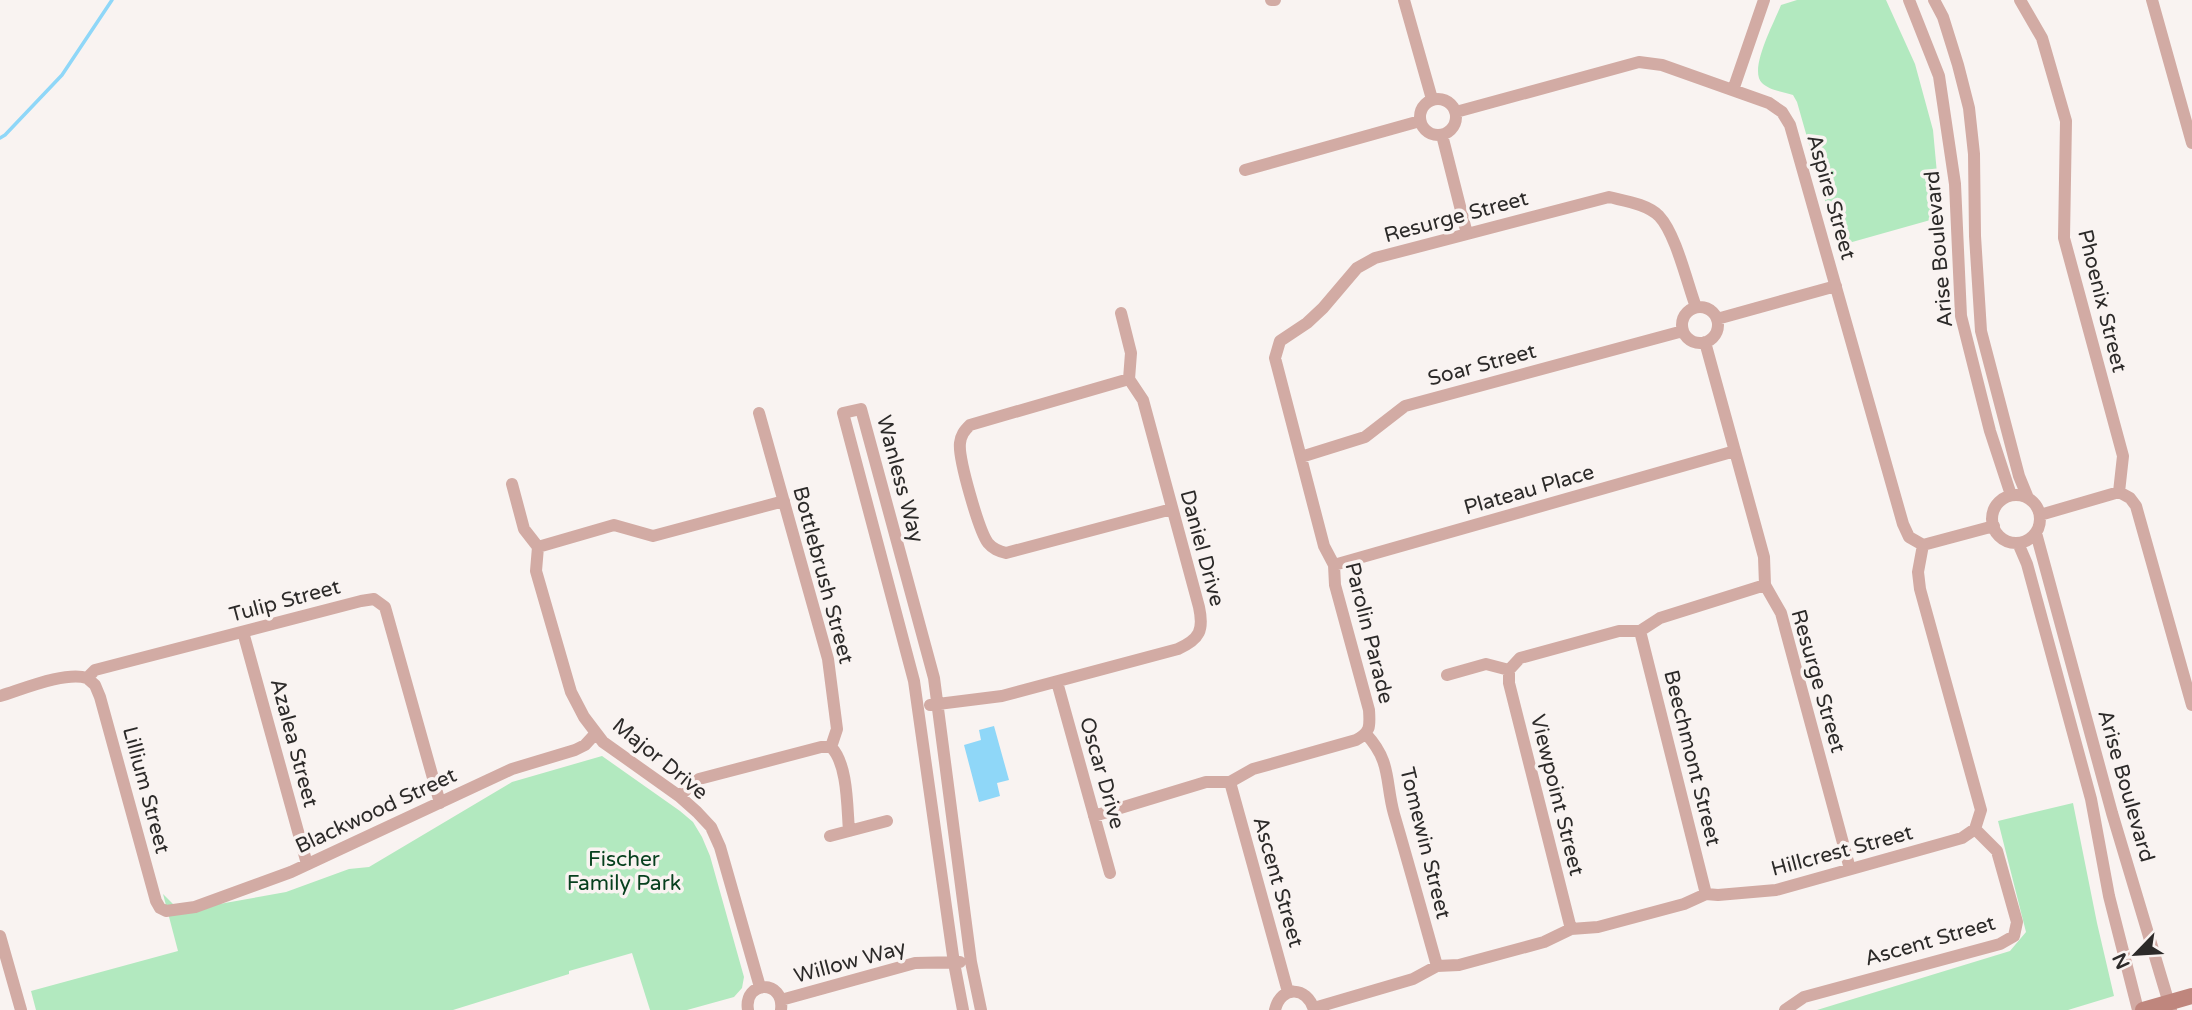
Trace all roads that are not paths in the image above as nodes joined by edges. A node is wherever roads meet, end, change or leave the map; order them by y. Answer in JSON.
{"nodes":[{"id":1,"x":1404,"y":0,"type":"edge"},
{"id":2,"x":1764,"y":0,"type":"edge"},
{"id":3,"x":1909,"y":0,"type":"edge"},
{"id":4,"x":1934,"y":0,"type":"edge"},
{"id":5,"x":2020,"y":0,"type":"edge"},
{"id":6,"x":2152,"y":0,"type":"edge"},
{"id":7,"x":1733,"y":90,"type":"junction"},
{"id":8,"x":1432,"y":99,"type":"junction"},
{"id":9,"x":1456,"y":113,"type":"junction"},
{"id":10,"x":1420,"y":121,"type":"junction"},
{"id":11,"x":1442,"y":135,"type":"junction"},
{"id":12,"x":2192,"y":143,"type":"edge"},
{"id":13,"x":1245,"y":170,"type":"dead end"},
{"id":14,"x":1467,"y":234,"type":"junction"},
{"id":15,"x":1836,"y":286,"type":"junction"},
{"id":16,"x":1696,"y":307,"type":"junction"},
{"id":17,"x":1121,"y":313,"type":"dead end"},
{"id":18,"x":1717,"y":319,"type":"junction"},
{"id":19,"x":1683,"y":331,"type":"junction"},
{"id":20,"x":1706,"y":342,"type":"junction"},
{"id":21,"x":1277,"y":346,"type":"joint"},
{"id":22,"x":1129,"y":379,"type":"junction"},
{"id":23,"x":759,"y":413,"type":"dead end"},
{"id":24,"x":1735,"y":451,"type":"junction"},
{"id":25,"x":1301,"y":457,"type":"junction"},
{"id":26,"x":512,"y":484,"type":"dead end"},
{"id":27,"x":2119,"y":492,"type":"junction"},
{"id":28,"x":2011,"y":495,"type":"junction"},
{"id":29,"x":2028,"y":498,"type":"junction"},
{"id":30,"x":783,"y":501,"type":"junction"},
{"id":31,"x":1172,"y":509,"type":"junction"},
{"id":32,"x":2040,"y":515,"type":"junction"},
{"id":33,"x":1993,"y":526,"type":"junction"},
{"id":34,"x":2036,"y":533,"type":"junction"},
{"id":35,"x":2018,"y":543,"type":"junction"},
{"id":36,"x":1923,"y":545,"type":"junction"},
{"id":37,"x":538,"y":547,"type":"junction"},
{"id":38,"x":1334,"y":565,"type":"junction"},
{"id":39,"x":1765,"y":585,"type":"junction"},
{"id":40,"x":1640,"y":631,"type":"junction"},
{"id":41,"x":243,"y":632,"type":"junction"},
{"id":42,"x":1509,"y":670,"type":"junction"},
{"id":43,"x":1447,"y":676,"type":"dead end"},
{"id":44,"x":87,"y":678,"type":"junction"},
{"id":45,"x":1057,"y":682,"type":"junction"},
{"id":46,"x":0,"y":696,"type":"edge"},
{"id":47,"x":938,"y":704,"type":"junction"},
{"id":48,"x":2192,"y":705,"type":"edge"},
{"id":49,"x":918,"y":706,"type":"junction"},
{"id":50,"x":596,"y":733,"type":"junction"},
{"id":51,"x":1366,"y":734,"type":"junction"},
{"id":52,"x":831,"y":747,"type":"junction"},
{"id":53,"x":1230,"y":782,"type":"junction"},
{"id":54,"x":679,"y":796,"type":"junction"},
{"id":55,"x":440,"y":803,"type":"junction"},
{"id":56,"x":1094,"y":816,"type":"junction"},
{"id":57,"x":887,"y":821,"type":"dead end"},
{"id":58,"x":1975,"y":830,"type":"junction"},
{"id":59,"x":849,"y":831,"type":"junction"},
{"id":60,"x":830,"y":836,"type":"dead end"},
{"id":61,"x":307,"y":864,"type":"junction"},
{"id":62,"x":1850,"y":869,"type":"junction"},
{"id":63,"x":1110,"y":873,"type":"dead end"},
{"id":64,"x":1706,"y":894,"type":"junction"},
{"id":65,"x":166,"y":911,"type":"joint"},
{"id":66,"x":1571,"y":929,"type":"junction"},
{"id":67,"x":0,"y":936,"type":"edge"},
{"id":68,"x":971,"y":962,"type":"junction"},
{"id":69,"x":954,"y":963,"type":"junction"},
{"id":70,"x":1437,"y":966,"type":"junction"},
{"id":71,"x":761,"y":987,"type":"junction"},
{"id":72,"x":1289,"y":992,"type":"junction"},
{"id":73,"x":2192,"y":996,"type":"edge"},
{"id":74,"x":781,"y":1005,"type":"edge"},
{"id":75,"x":2170,"y":1006,"type":"edge"},
{"id":76,"x":745,"y":1009,"type":"edge"},
{"id":77,"x":1314,"y":1009,"type":"edge"},
{"id":78,"x":21,"y":1010,"type":"edge"},
{"id":79,"x":963,"y":1010,"type":"edge"},
{"id":80,"x":981,"y":1010,"type":"edge"},
{"id":81,"x":1275,"y":1010,"type":"edge"},
{"id":82,"x":1785,"y":1010,"type":"edge"},
{"id":83,"x":2141,"y":1010,"type":"edge"}],
"edges":[{"from":1,"to":8,"type":"street"},
{"from":2,"to":7,"type":"street"},
{"from":3,"to":28,"type":"street","name":"Arise Boulevard"},
{"from":4,"to":29,"type":"street","name":"Arise Boulevard"},
{"from":5,"to":27,"type":"street","name":"Phoenix Street"},
{"from":6,"to":12,"type":"street"},
{"from":7,"to":9,"type":"street","name":"Aspire Street"},
{"from":7,"to":15,"type":"street","name":"Aspire Street"},
{"from":8,"to":9,"type":"street"},
{"from":8,"to":10,"type":"street"},
{"from":9,"to":11,"type":"street"},
{"from":10,"to":11,"type":"street"},
{"from":10,"to":13,"type":"street"},
{"from":11,"to":14,"type":"street"},
{"from":14,"to":16,"type":"street","name":"Resurge Street"},
{"from":14,"to":21,"type":"street","name":"Resurge Street"},
{"from":15,"to":18,"type":"street"},
{"from":15,"to":36,"type":"street","name":"Aspire Street"},
{"from":16,"to":18,"type":"street"},
{"from":16,"to":19,"type":"street"},
{"from":17,"to":22,"type":"street","name":"Daniel Drive"},
{"from":18,"to":20,"type":"street"},
{"from":19,"to":20,"type":"street"},
{"from":19,"to":25,"type":"street","name":"Soar Street"},
{"from":20,"to":24,"type":"street","name":"Resurge Street"},
{"from":21,"to":25,"type":"street","name":"Parolin Parade"},
{"from":22,"to":31,"type":"street","name":"Daniel Drive"},
{"from":22,"to":31,"type":"street"},
{"from":23,"to":30,"type":"street","name":"Bottlebrush Street"},
{"from":24,"to":38,"type":"street","name":"Plateau Place"},
{"from":24,"to":39,"type":"street","name":"Resurge Street"},
{"from":25,"to":38,"type":"street","name":"Parolin Parade"},
{"from":26,"to":37,"type":"street","name":"Major Drive"},
{"from":27,"to":32,"type":"street"},
{"from":27,"to":48,"type":"street"},
{"from":28,"to":29,"type":"street"},
{"from":28,"to":33,"type":"street"},
{"from":29,"to":32,"type":"street"},
{"from":30,"to":37,"type":"street"},
{"from":30,"to":52,"type":"street","name":"Bottlebrush Street"},
{"from":31,"to":45,"type":"street","name":"Daniel Drive"},
{"from":32,"to":34,"type":"street"},
{"from":33,"to":35,"type":"street"},
{"from":33,"to":36,"type":"street"},
{"from":34,"to":35,"type":"street"},
{"from":34,"to":75,"type":"street","name":"Arise Boulevard"},
{"from":35,"to":83,"type":"street","name":"Arise Boulevard"},
{"from":36,"to":58,"type":"street"},
{"from":37,"to":50,"type":"street","name":"Major Drive"},
{"from":38,"to":51,"type":"street","name":"Parolin Parade"},
{"from":39,"to":40,"type":"street"},
{"from":39,"to":62,"type":"street","name":"Resurge Street"},
{"from":40,"to":42,"type":"street"},
{"from":40,"to":64,"type":"street","name":"Beechmont Street"},
{"from":41,"to":44,"type":"street","name":"Tulip Street"},
{"from":41,"to":55,"type":"street","name":"Tulip Street"},
{"from":41,"to":61,"type":"street","name":"Azalea Street"},
{"from":42,"to":43,"type":"street"},
{"from":42,"to":66,"type":"street","name":"Viewpoint Street"},
{"from":44,"to":46,"type":"street","name":"Tulip Street"},
{"from":44,"to":65,"type":"street","name":"Lillium Street"},
{"from":45,"to":47,"type":"street","name":"Daniel Drive"},
{"from":45,"to":56,"type":"street","name":"Oscar Drive"},
{"from":47,"to":49,"type":"street","name":"Daniel Drive"},
{"from":47,"to":49,"type":"street","name":"Wanless Way"},
{"from":47,"to":68,"type":"street","name":"Wanless Way"},
{"from":49,"to":69,"type":"street","name":"Wanless Way"},
{"from":50,"to":54,"type":"street","name":"Major Drive"},
{"from":50,"to":55,"type":"street","name":"Blackwood Street"},
{"from":51,"to":53,"type":"street","name":"Parolin Parade"},
{"from":51,"to":70,"type":"street","name":"Tomewin Street"},
{"from":52,"to":54,"type":"street"},
{"from":52,"to":59,"type":"street"},
{"from":53,"to":56,"type":"street","name":"Parolin Parade"},
{"from":53,"to":72,"type":"street","name":"Ascent Street"},
{"from":54,"to":71,"type":"street","name":"Major Drive"},
{"from":55,"to":61,"type":"street","name":"Blackwood Street"},
{"from":56,"to":63,"type":"street","name":"Oscar Drive"},
{"from":57,"to":59,"type":"street"},
{"from":58,"to":62,"type":"street","name":"Hillcrest Street"},
{"from":58,"to":82,"type":"street","name":"Ascent Street"},
{"from":59,"to":60,"type":"street"},
{"from":61,"to":65,"type":"street","name":"Blackwood Street"},
{"from":62,"to":64,"type":"street","name":"Hillcrest Street"},
{"from":64,"to":66,"type":"street","name":"Hillcrest Street"},
{"from":66,"to":70,"type":"street","name":"Hillcrest Street"},
{"from":67,"to":78,"type":"street"},
{"from":68,"to":69,"type":"street","name":"Willow Way"},
{"from":68,"to":80,"type":"street","name":"Wanless Way"},
{"from":69,"to":74,"type":"street","name":"Willow Way"},
{"from":69,"to":79,"type":"street","name":"Wanless Way"},
{"from":70,"to":77,"type":"street","name":"Hillcrest Street"},
{"from":71,"to":74,"type":"street"},
{"from":71,"to":76,"type":"street"},
{"from":72,"to":77,"type":"street"},
{"from":72,"to":81,"type":"street"},
{"from":73,"to":75,"type":"street"},
{"from":75,"to":83,"type":"street"}]}
